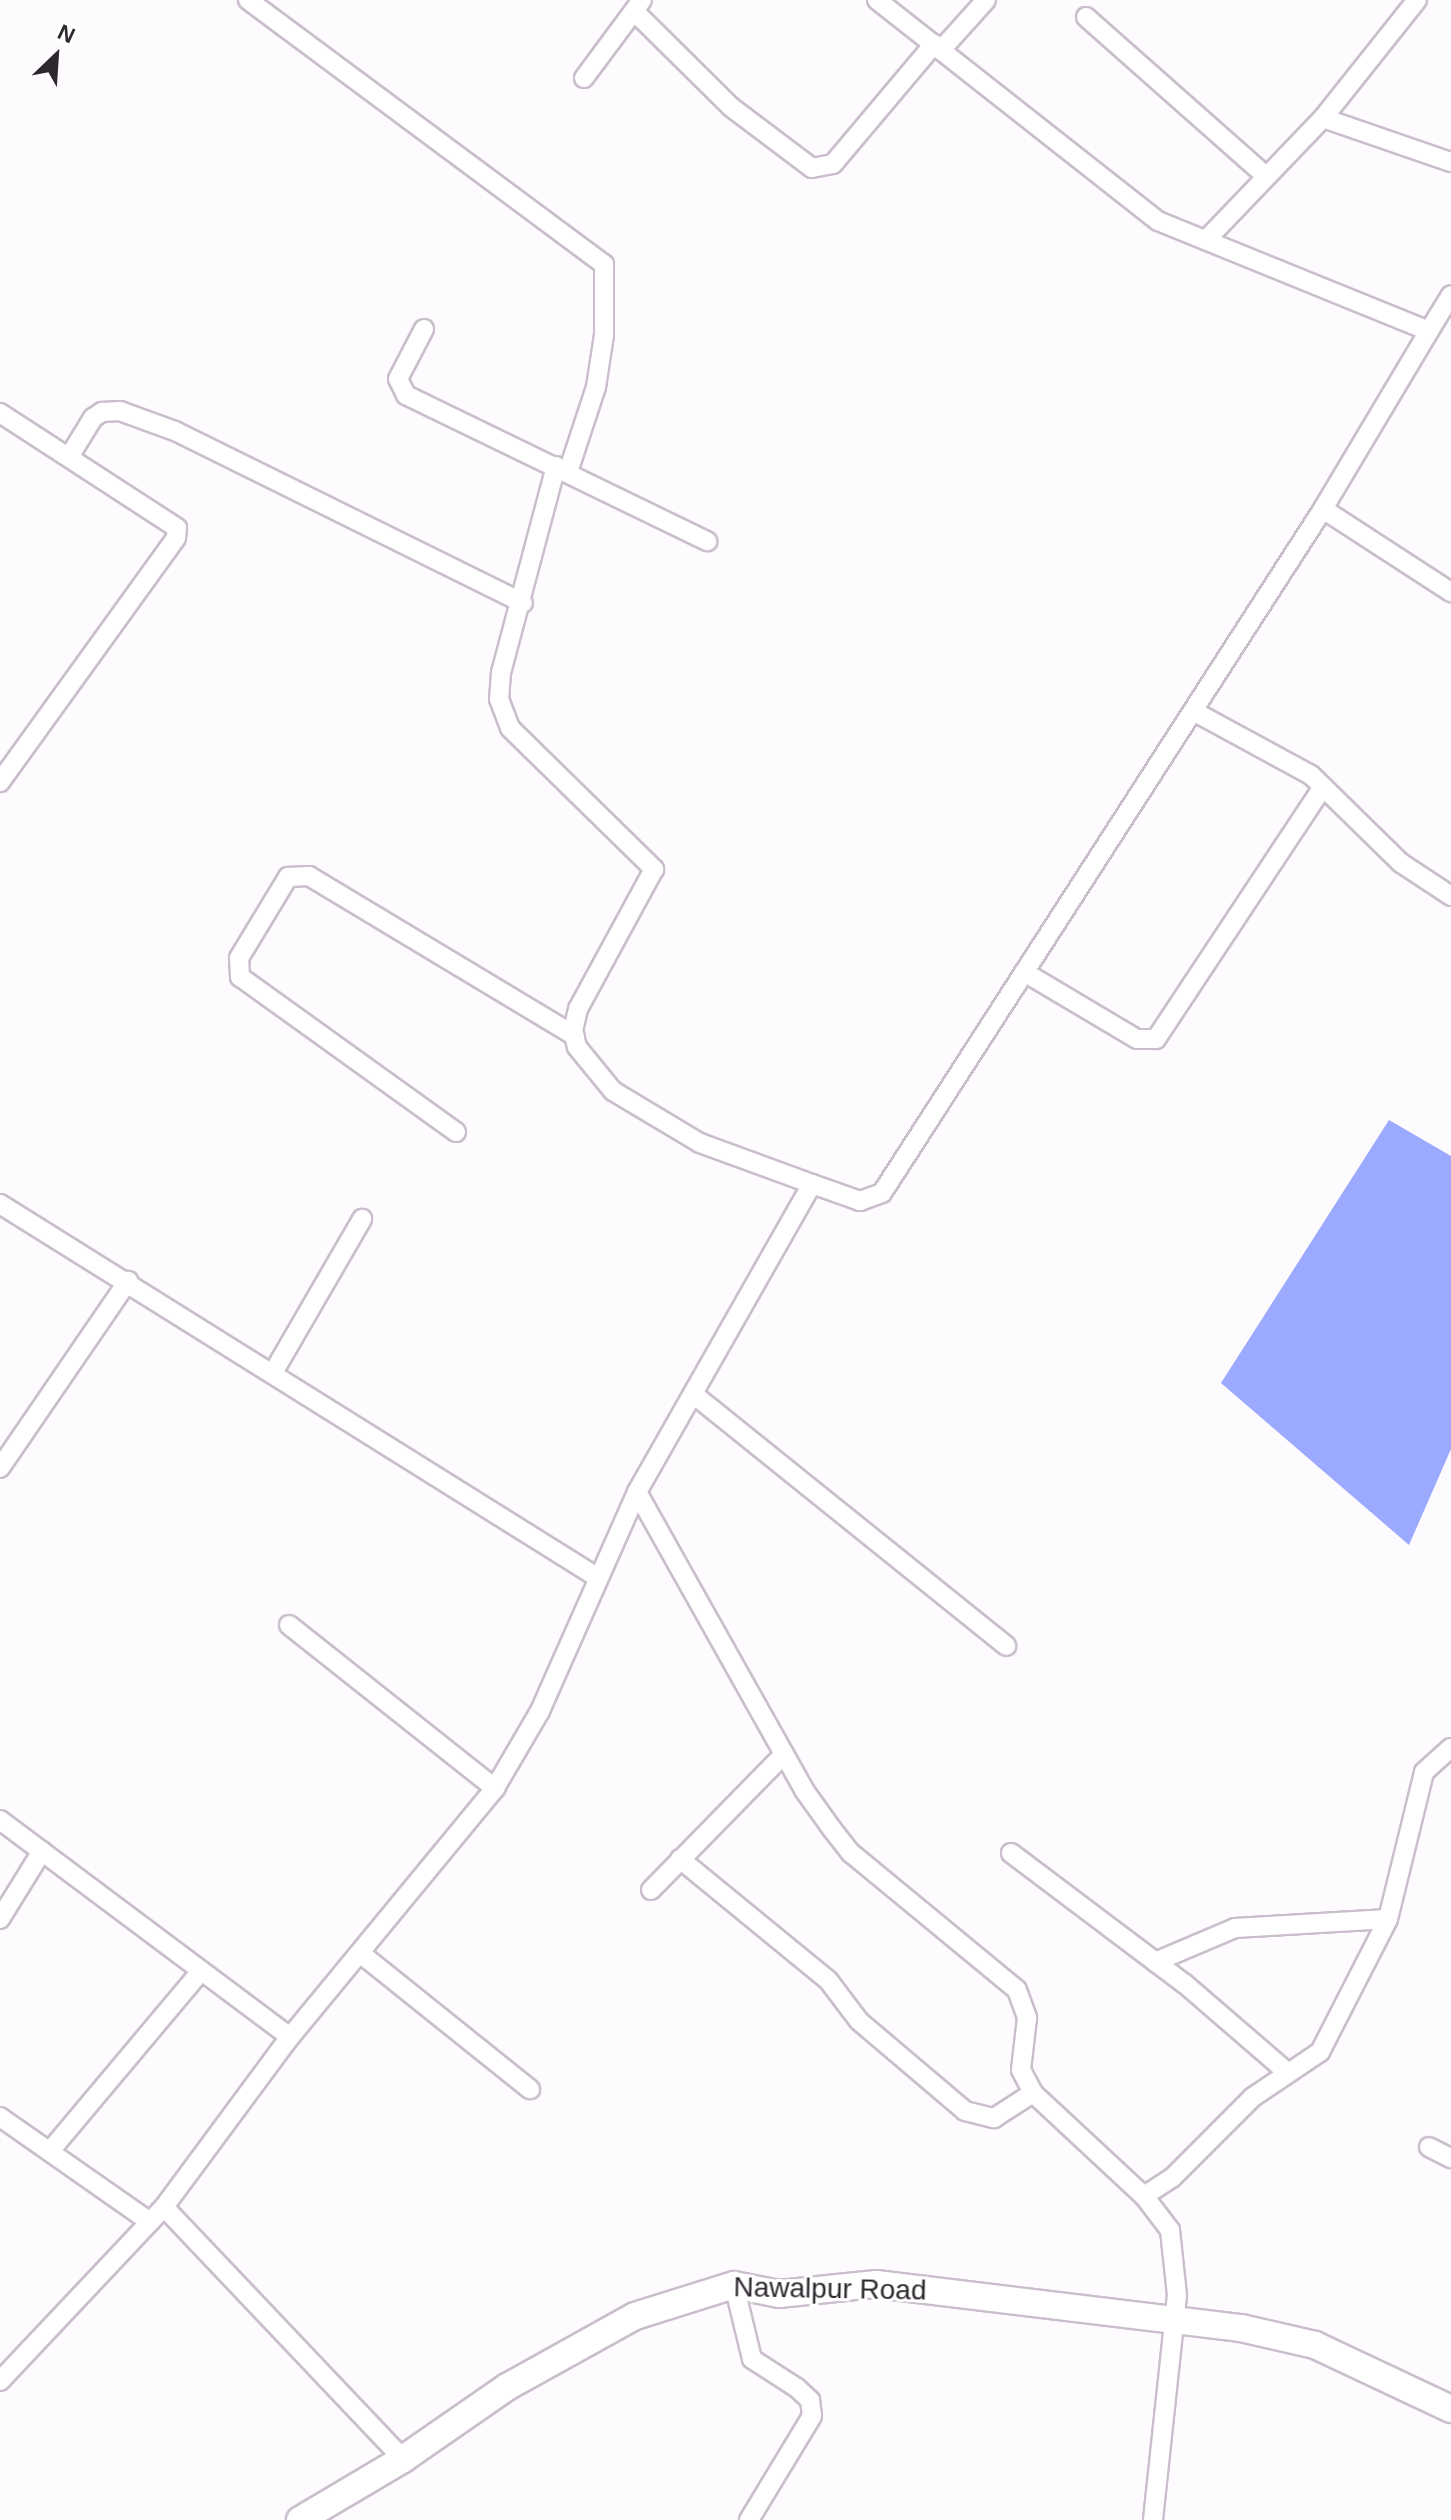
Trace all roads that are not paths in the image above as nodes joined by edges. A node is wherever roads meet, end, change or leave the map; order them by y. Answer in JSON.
{"nodes":[{"id":1,"x":248,"y":0,"type":"edge"},
{"id":2,"x":877,"y":0,"type":"edge"},
{"id":3,"x":986,"y":0,"type":"edge"},
{"id":4,"x":1417,"y":0,"type":"edge"},
{"id":5,"x":638,"y":6,"type":"edge"},
{"id":6,"x":1086,"y":17,"type":"dead end"},
{"id":7,"x":938,"y":47,"type":"junction"},
{"id":8,"x":584,"y":78,"type":"dead end"},
{"id":9,"x":1323,"y":118,"type":"junction"},
{"id":10,"x":1451,"y":162,"type":"edge"},
{"id":11,"x":1266,"y":176,"type":"junction"},
{"id":12,"x":1206,"y":240,"type":"junction"},
{"id":13,"x":1451,"y":295,"type":"edge"},
{"id":14,"x":424,"y":329,"type":"dead end"},
{"id":15,"x":1429,"y":331,"type":"junction"},
{"id":16,"x":0,"y":413,"type":"edge"},
{"id":17,"x":69,"y":457,"type":"junction"},
{"id":18,"x":562,"y":469,"type":"junction"},
{"id":19,"x":1323,"y":509,"type":"junction"},
{"id":20,"x":707,"y":541,"type":"dead end"},
{"id":21,"x":1451,"y":592,"type":"edge"},
{"id":22,"x":523,"y":603,"type":"junction"},
{"id":23,"x":1193,"y":711,"type":"junction"},
{"id":24,"x":0,"y":782,"type":"edge"},
{"id":25,"x":1323,"y":787,"type":"junction"},
{"id":26,"x":1451,"y":896,"type":"edge"},
{"id":27,"x":1024,"y":972,"type":"junction"},
{"id":28,"x":575,"y":1036,"type":"junction"},
{"id":29,"x":456,"y":1132,"type":"dead end"},
{"id":30,"x":812,"y":1184,"type":"junction"},
{"id":31,"x":0,"y":1204,"type":"edge"},
{"id":32,"x":362,"y":1219,"type":"dead end"},
{"id":33,"x":128,"y":1281,"type":"junction"},
{"id":34,"x":274,"y":1371,"type":"junction"},
{"id":35,"x":693,"y":1394,"type":"junction"},
{"id":36,"x":0,"y":1468,"type":"edge"},
{"id":37,"x":637,"y":1492,"type":"junction"},
{"id":38,"x":597,"y":1577,"type":"junction"},
{"id":39,"x":289,"y":1625,"type":"dead end"},
{"id":40,"x":1006,"y":1646,"type":"dead end"},
{"id":41,"x":1451,"y":1748,"type":"edge"},
{"id":42,"x":784,"y":1754,"type":"junction"},
{"id":43,"x":495,"y":1788,"type":"junction"},
{"id":44,"x":0,"y":1820,"type":"edge"},
{"id":45,"x":42,"y":1851,"type":"junction"},
{"id":46,"x":1011,"y":1853,"type":"dead end"},
{"id":47,"x":680,"y":1859,"type":"junction"},
{"id":48,"x":651,"y":1890,"type":"dead end"},
{"id":49,"x":0,"y":1919,"type":"edge"},
{"id":50,"x":1388,"y":1919,"type":"junction"},
{"id":51,"x":360,"y":1953,"type":"junction"},
{"id":52,"x":1155,"y":1962,"type":"junction"},
{"id":53,"x":201,"y":1971,"type":"junction"},
{"id":54,"x":290,"y":2037,"type":"junction"},
{"id":55,"x":1288,"y":2073,"type":"junction"},
{"id":56,"x":530,"y":2089,"type":"dead end"},
{"id":57,"x":1033,"y":2093,"type":"junction"},
{"id":58,"x":0,"y":2117,"type":"edge"},
{"id":59,"x":1429,"y":2147,"type":"dead end"},
{"id":60,"x":50,"y":2151,"type":"junction"},
{"id":61,"x":1451,"y":2158,"type":"edge"},
{"id":62,"x":1144,"y":2196,"type":"junction"},
{"id":63,"x":164,"y":2207,"type":"junction"},
{"id":64,"x":150,"y":2222,"type":"junction"},
{"id":65,"x":734,"y":2285,"type":"junction"},
{"id":66,"x":1175,"y":2318,"type":"junction"},
{"id":67,"x":0,"y":2381,"type":"edge"},
{"id":68,"x":1451,"y":2409,"type":"edge"},
{"id":69,"x":403,"y":2459,"type":"junction"},
{"id":70,"x":300,"y":2520,"type":"edge"},
{"id":71,"x":749,"y":2520,"type":"edge"},
{"id":72,"x":1153,"y":2520,"type":"edge"}],
"edges":[{"from":1,"to":18,"type":"street"},
{"from":2,"to":7,"type":"street"},
{"from":3,"to":7,"type":"street"},
{"from":4,"to":9,"type":"street"},
{"from":5,"to":7,"type":"street"},
{"from":5,"to":8,"type":"street"},
{"from":6,"to":11,"type":"street"},
{"from":7,"to":12,"type":"street"},
{"from":9,"to":10,"type":"street"},
{"from":9,"to":11,"type":"street"},
{"from":11,"to":12,"type":"street"},
{"from":12,"to":15,"type":"street"},
{"from":13,"to":15,"type":"street"},
{"from":14,"to":18,"type":"street"},
{"from":15,"to":19,"type":"street"},
{"from":16,"to":17,"type":"street"},
{"from":17,"to":22,"type":"street"},
{"from":17,"to":24,"type":"street"},
{"from":18,"to":20,"type":"street"},
{"from":18,"to":22,"type":"street"},
{"from":19,"to":21,"type":"street"},
{"from":19,"to":23,"type":"street"},
{"from":22,"to":28,"type":"street"},
{"from":23,"to":25,"type":"street"},
{"from":23,"to":27,"type":"street"},
{"from":25,"to":26,"type":"street"},
{"from":25,"to":27,"type":"street"},
{"from":27,"to":30,"type":"street"},
{"from":28,"to":29,"type":"street"},
{"from":28,"to":30,"type":"street"},
{"from":30,"to":35,"type":"street"},
{"from":31,"to":33,"type":"street"},
{"from":32,"to":34,"type":"street"},
{"from":33,"to":34,"type":"street"},
{"from":33,"to":36,"type":"street"},
{"from":34,"to":38,"type":"street"},
{"from":35,"to":37,"type":"street"},
{"from":35,"to":40,"type":"street"},
{"from":37,"to":38,"type":"street"},
{"from":37,"to":42,"type":"street"},
{"from":38,"to":43,"type":"street"},
{"from":39,"to":43,"type":"street"},
{"from":41,"to":50,"type":"street"},
{"from":42,"to":47,"type":"street"},
{"from":42,"to":57,"type":"street"},
{"from":43,"to":51,"type":"street"},
{"from":44,"to":45,"type":"street"},
{"from":45,"to":49,"type":"street"},
{"from":45,"to":53,"type":"street"},
{"from":46,"to":52,"type":"street"},
{"from":47,"to":48,"type":"street"},
{"from":47,"to":57,"type":"street"},
{"from":50,"to":52,"type":"street"},
{"from":50,"to":55,"type":"street"},
{"from":51,"to":54,"type":"street"},
{"from":51,"to":56,"type":"street"},
{"from":52,"to":55,"type":"street"},
{"from":53,"to":54,"type":"street"},
{"from":53,"to":60,"type":"street"},
{"from":54,"to":63,"type":"street"},
{"from":55,"to":62,"type":"street"},
{"from":57,"to":62,"type":"street"},
{"from":58,"to":60,"type":"street"},
{"from":59,"to":61,"type":"street"},
{"from":60,"to":64,"type":"street"},
{"from":62,"to":66,"type":"street"},
{"from":63,"to":64,"type":"street"},
{"from":63,"to":69,"type":"street"},
{"from":64,"to":67,"type":"street"},
{"from":65,"to":66,"type":"street","name":"Nawalpur Road"},
{"from":65,"to":69,"type":"street","name":"Nawalpur Road"},
{"from":65,"to":71,"type":"street"},
{"from":66,"to":68,"type":"street","name":"Nawalpur Road"},
{"from":66,"to":72,"type":"street"},
{"from":69,"to":70,"type":"street","name":"Nawalpur Road"}]}
